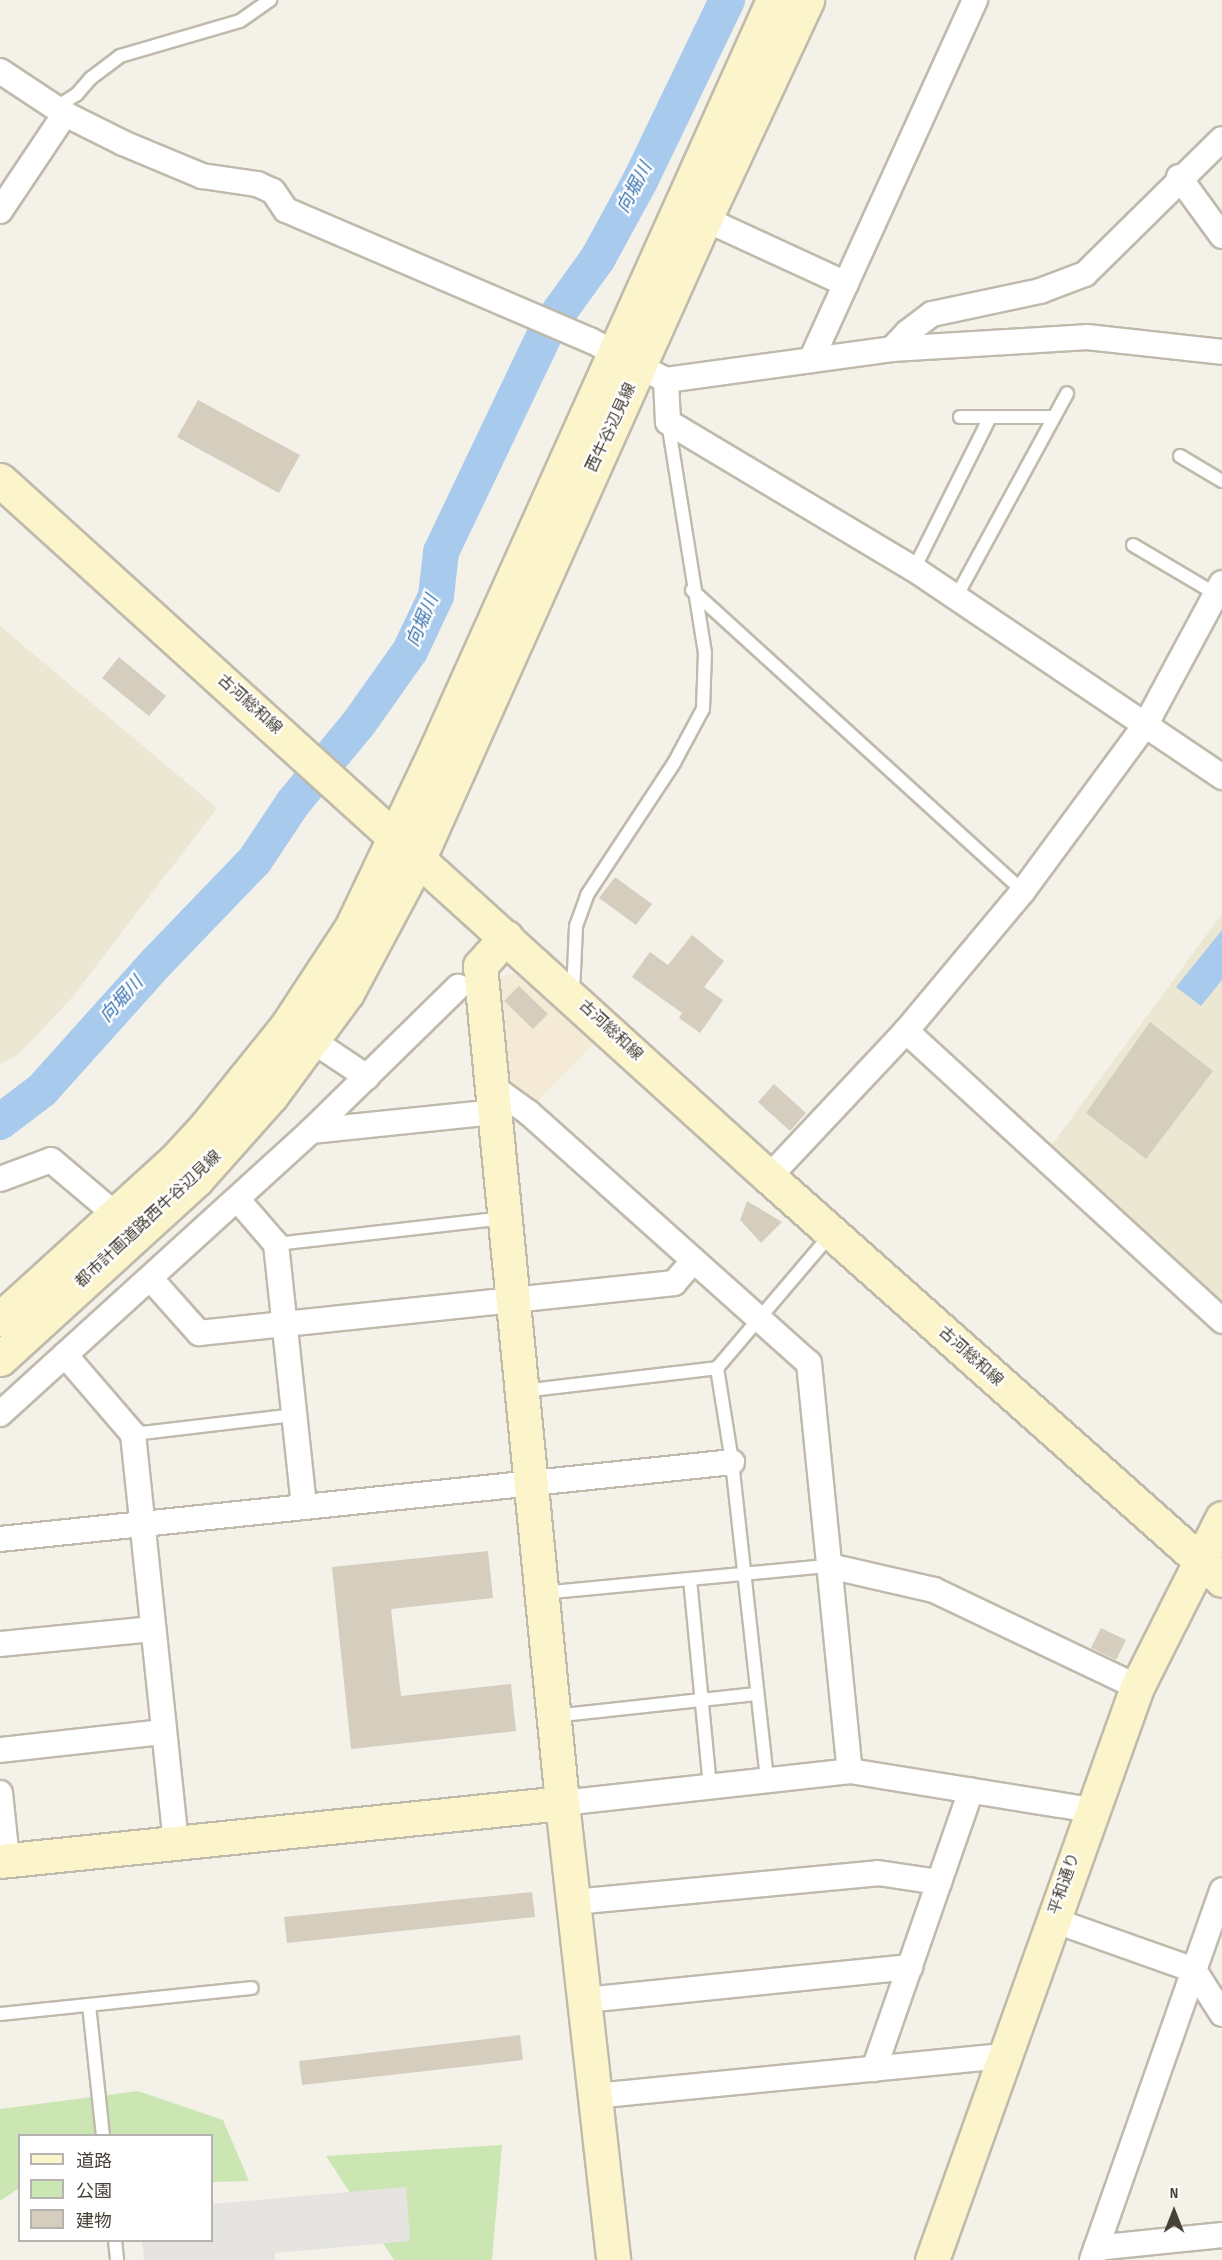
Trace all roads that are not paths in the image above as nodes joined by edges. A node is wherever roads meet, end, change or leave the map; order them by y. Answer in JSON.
{"nodes":[{"id":1,"x":270,"y":0,"type":"edge"},
{"id":2,"x":773,"y":0,"type":"edge"},
{"id":3,"x":807,"y":0,"type":"edge"},
{"id":4,"x":975,"y":0,"type":"edge"},
{"id":5,"x":0,"y":71,"type":"edge"},
{"id":6,"x":62,"y":110,"type":"junction"},
{"id":7,"x":1222,"y":139,"type":"edge"},
{"id":8,"x":1179,"y":177,"type":"junction"},
{"id":9,"x":3,"y":201,"type":"edge"},
{"id":10,"x":705,"y":219,"type":"junction"},
{"id":11,"x":1222,"y":236,"type":"edge"},
{"id":12,"x":846,"y":284,"type":"junction"},
{"id":13,"x":892,"y":349,"type":"junction"},
{"id":14,"x":1222,"y":352,"type":"edge"},
{"id":15,"x":628,"y":359,"type":"junction"},
{"id":16,"x":811,"y":360,"type":"junction"},
{"id":17,"x":1067,"y":393,"type":"dead end"},
{"id":18,"x":960,"y":417,"type":"dead end"},
{"id":19,"x":990,"y":417,"type":"junction"},
{"id":20,"x":1054,"y":417,"type":"junction"},
{"id":21,"x":668,"y":422,"type":"junction"},
{"id":22,"x":1180,"y":456,"type":"dead end"},
{"id":23,"x":0,"y":480,"type":"edge"},
{"id":24,"x":1222,"y":481,"type":"edge"},
{"id":25,"x":1132,"y":545,"type":"dead end"},
{"id":26,"x":914,"y":568,"type":"junction"},
{"id":27,"x":1219,"y":589,"type":"edge"},
{"id":28,"x":692,"y":590,"type":"junction"},
{"id":29,"x":956,"y":597,"type":"junction"},
{"id":30,"x":1146,"y":724,"type":"junction"},
{"id":31,"x":1222,"y":777,"type":"edge"},
{"id":32,"x":408,"y":847,"type":"junction"},
{"id":33,"x":1023,"y":891,"type":"junction"},
{"id":34,"x":507,"y":937,"type":"junction"},
{"id":35,"x":458,"y":987,"type":"dead end"},
{"id":36,"x":573,"y":997,"type":"junction"},
{"id":37,"x":906,"y":1031,"type":"junction"},
{"id":38,"x":313,"y":1041,"type":"junction"},
{"id":39,"x":367,"y":1077,"type":"junction"},
{"id":40,"x":494,"y":1100,"type":"junction"},
{"id":41,"x":311,"y":1131,"type":"junction"},
{"id":42,"x":769,"y":1177,"type":"junction"},
{"id":43,"x":0,"y":1179,"type":"edge"},
{"id":44,"x":237,"y":1200,"type":"junction"},
{"id":45,"x":116,"y":1215,"type":"junction"},
{"id":46,"x":506,"y":1218,"type":"junction"},
{"id":47,"x":832,"y":1234,"type":"junction"},
{"id":48,"x":276,"y":1244,"type":"junction"},
{"id":49,"x":692,"y":1262,"type":"junction"},
{"id":50,"x":150,"y":1278,"type":"junction"},
{"id":51,"x":514,"y":1298,"type":"junction"},
{"id":52,"x":0,"y":1319,"type":"edge"},
{"id":53,"x":760,"y":1321,"type":"junction"},
{"id":54,"x":1222,"y":1321,"type":"edge"},
{"id":55,"x":286,"y":1326,"type":"junction"},
{"id":56,"x":65,"y":1355,"type":"junction"},
{"id":57,"x":0,"y":1359,"type":"edge"},
{"id":58,"x":717,"y":1368,"type":"junction"},
{"id":59,"x":522,"y":1391,"type":"junction"},
{"id":60,"x":0,"y":1414,"type":"edge"},
{"id":61,"x":294,"y":1415,"type":"junction"},
{"id":62,"x":133,"y":1434,"type":"junction"},
{"id":63,"x":732,"y":1462,"type":"junction"},
{"id":64,"x":531,"y":1483,"type":"junction"},
{"id":65,"x":304,"y":1507,"type":"junction"},
{"id":66,"x":1222,"y":1518,"type":"edge"},
{"id":67,"x":143,"y":1524,"type":"junction"},
{"id":68,"x":0,"y":1539,"type":"edge"},
{"id":69,"x":829,"y":1566,"type":"junction"},
{"id":70,"x":1210,"y":1570,"type":"edge"},
{"id":71,"x":744,"y":1573,"type":"junction"},
{"id":72,"x":690,"y":1579,"type":"junction"},
{"id":73,"x":541,"y":1593,"type":"junction"},
{"id":74,"x":153,"y":1629,"type":"junction"},
{"id":75,"x":0,"y":1644,"type":"edge"},
{"id":76,"x":1137,"y":1687,"type":"junction"},
{"id":77,"x":757,"y":1694,"type":"junction"},
{"id":78,"x":701,"y":1700,"type":"junction"},
{"id":79,"x":553,"y":1716,"type":"junction"},
{"id":80,"x":163,"y":1732,"type":"junction"},
{"id":81,"x":0,"y":1750,"type":"edge"},
{"id":82,"x":850,"y":1771,"type":"junction"},
{"id":83,"x":767,"y":1780,"type":"junction"},
{"id":84,"x":710,"y":1787,"type":"junction"},
{"id":85,"x":971,"y":1791,"type":"junction"},
{"id":86,"x":0,"y":1793,"type":"edge"},
{"id":87,"x":562,"y":1803,"type":"junction"},
{"id":88,"x":1091,"y":1810,"type":"junction"},
{"id":89,"x":176,"y":1840,"type":"junction"},
{"id":90,"x":4,"y":1860,"type":"edge"},
{"id":91,"x":939,"y":1882,"type":"junction"},
{"id":92,"x":1222,"y":1890,"type":"edge"},
{"id":93,"x":574,"y":1902,"type":"junction"},
{"id":94,"x":1053,"y":1920,"type":"junction"},
{"id":95,"x":910,"y":1967,"type":"junction"},
{"id":96,"x":1194,"y":1970,"type":"junction"},
{"id":97,"x":252,"y":1988,"type":"dead end"},
{"id":98,"x":585,"y":2000,"type":"junction"},
{"id":99,"x":89,"y":2005,"type":"junction"},
{"id":100,"x":0,"y":2013,"type":"edge"},
{"id":101,"x":1222,"y":2014,"type":"edge"},
{"id":102,"x":1004,"y":2056,"type":"junction"},
{"id":103,"x":874,"y":2069,"type":"junction"},
{"id":104,"x":595,"y":2096,"type":"junction"},
{"id":105,"x":104,"y":2134,"type":"edge"},
{"id":106,"x":1222,"y":2235,"type":"edge"},
{"id":107,"x":115,"y":2242,"type":"edge"},
{"id":108,"x":1094,"y":2254,"type":"edge"},
{"id":109,"x":117,"y":2260,"type":"edge"},
{"id":110,"x":613,"y":2260,"type":"edge"},
{"id":111,"x":932,"y":2260,"type":"edge"}],
"edges":[{"from":1,"to":6,"type":"lane"},
{"from":2,"to":15,"type":"street","name":"西牛谷辺見線"},
{"from":3,"to":10,"type":"street","name":"西牛谷辺見線"},
{"from":4,"to":12,"type":"street"},
{"from":5,"to":6,"type":"street"},
{"from":6,"to":9,"type":"street"},
{"from":6,"to":15,"type":"street"},
{"from":7,"to":8,"type":"street"},
{"from":8,"to":11,"type":"street"},
{"from":8,"to":13,"type":"street"},
{"from":10,"to":12,"type":"street"},
{"from":10,"to":15,"type":"street","name":"西牛谷辺見線"},
{"from":12,"to":16,"type":"street"},
{"from":13,"to":14,"type":"street"},
{"from":13,"to":16,"type":"street"},
{"from":15,"to":16,"type":"street"},
{"from":15,"to":21,"type":"street"},
{"from":15,"to":32,"type":"street","name":"西牛谷辺見線"},
{"from":17,"to":20,"type":"lane"},
{"from":18,"to":19,"type":"lane"},
{"from":19,"to":20,"type":"lane"},
{"from":19,"to":26,"type":"lane"},
{"from":20,"to":29,"type":"lane"},
{"from":21,"to":26,"type":"street"},
{"from":21,"to":28,"type":"lane"},
{"from":22,"to":24,"type":"lane"},
{"from":23,"to":32,"type":"street","name":"古河総和線"},
{"from":25,"to":27,"type":"lane"},
{"from":26,"to":29,"type":"street"},
{"from":27,"to":30,"type":"street"},
{"from":28,"to":33,"type":"lane"},
{"from":28,"to":36,"type":"lane"},
{"from":29,"to":30,"type":"street"},
{"from":30,"to":31,"type":"street"},
{"from":30,"to":33,"type":"street"},
{"from":32,"to":34,"type":"street","name":"古河総和線"},
{"from":32,"to":38,"type":"street","name":"都市計画道路西牛谷辺見線"},
{"from":32,"to":45,"type":"street","name":"都市計画道路西牛谷辺見線"},
{"from":33,"to":37,"type":"street"},
{"from":34,"to":36,"type":"street","name":"古河総和線"},
{"from":34,"to":40,"type":"street"},
{"from":35,"to":39,"type":"street"},
{"from":36,"to":42,"type":"street","name":"古河総和線"},
{"from":37,"to":42,"type":"street"},
{"from":37,"to":54,"type":"street"},
{"from":38,"to":39,"type":"street"},
{"from":38,"to":57,"type":"street","name":"都市計画道路西牛谷辺見線"},
{"from":39,"to":41,"type":"street"},
{"from":40,"to":41,"type":"street"},
{"from":40,"to":46,"type":"street"},
{"from":40,"to":49,"type":"street"},
{"from":41,"to":44,"type":"street"},
{"from":42,"to":47,"type":"street","name":"古河総和線"},
{"from":43,"to":45,"type":"street"},
{"from":44,"to":48,"type":"street"},
{"from":44,"to":50,"type":"street"},
{"from":45,"to":52,"type":"street","name":"都市計画道路西牛谷辺見線"},
{"from":46,"to":48,"type":"lane"},
{"from":46,"to":51,"type":"street"},
{"from":47,"to":53,"type":"lane"},
{"from":47,"to":70,"type":"street","name":"古河総和線"},
{"from":48,"to":55,"type":"street"},
{"from":49,"to":51,"type":"street"},
{"from":49,"to":53,"type":"street"},
{"from":50,"to":55,"type":"street"},
{"from":50,"to":56,"type":"street"},
{"from":51,"to":55,"type":"street"},
{"from":51,"to":59,"type":"street"},
{"from":53,"to":58,"type":"lane"},
{"from":53,"to":69,"type":"street"},
{"from":55,"to":61,"type":"street"},
{"from":56,"to":60,"type":"street"},
{"from":56,"to":62,"type":"street"},
{"from":58,"to":59,"type":"lane"},
{"from":58,"to":63,"type":"lane"},
{"from":59,"to":64,"type":"street"},
{"from":61,"to":62,"type":"lane"},
{"from":61,"to":65,"type":"street"},
{"from":62,"to":67,"type":"street"},
{"from":63,"to":64,"type":"street"},
{"from":63,"to":71,"type":"lane"},
{"from":64,"to":65,"type":"street"},
{"from":64,"to":73,"type":"street"},
{"from":65,"to":67,"type":"street"},
{"from":66,"to":70,"type":"street","name":"平和通り"},
{"from":67,"to":68,"type":"street"},
{"from":67,"to":74,"type":"street"},
{"from":69,"to":71,"type":"lane"},
{"from":69,"to":76,"type":"street"},
{"from":69,"to":82,"type":"street"},
{"from":70,"to":76,"type":"street","name":"平和通り"},
{"from":71,"to":72,"type":"lane"},
{"from":71,"to":77,"type":"lane"},
{"from":72,"to":73,"type":"lane"},
{"from":72,"to":78,"type":"lane"},
{"from":73,"to":79,"type":"street"},
{"from":74,"to":75,"type":"street"},
{"from":74,"to":80,"type":"street"},
{"from":76,"to":88,"type":"street","name":"平和通り"},
{"from":77,"to":78,"type":"lane"},
{"from":77,"to":83,"type":"lane"},
{"from":78,"to":79,"type":"lane"},
{"from":78,"to":84,"type":"lane"},
{"from":79,"to":87,"type":"street"},
{"from":80,"to":81,"type":"street"},
{"from":80,"to":89,"type":"street"},
{"from":82,"to":83,"type":"street"},
{"from":82,"to":85,"type":"street"},
{"from":83,"to":84,"type":"street"},
{"from":84,"to":87,"type":"street"},
{"from":85,"to":88,"type":"street"},
{"from":85,"to":91,"type":"street"},
{"from":86,"to":90,"type":"street"},
{"from":87,"to":89,"type":"street"},
{"from":87,"to":93,"type":"street"},
{"from":88,"to":94,"type":"street","name":"平和通り"},
{"from":89,"to":90,"type":"street"},
{"from":91,"to":93,"type":"street"},
{"from":91,"to":95,"type":"street"},
{"from":92,"to":96,"type":"street"},
{"from":93,"to":98,"type":"street"},
{"from":94,"to":96,"type":"street"},
{"from":94,"to":102,"type":"street","name":"平和通り"},
{"from":95,"to":98,"type":"street"},
{"from":95,"to":103,"type":"street"},
{"from":96,"to":101,"type":"street"},
{"from":96,"to":108,"type":"street"},
{"from":97,"to":99,"type":"lane"},
{"from":98,"to":104,"type":"street"},
{"from":99,"to":100,"type":"lane"},
{"from":99,"to":105,"type":"lane"},
{"from":102,"to":103,"type":"street"},
{"from":102,"to":111,"type":"street","name":"平和通り"},
{"from":103,"to":104,"type":"street"},
{"from":104,"to":110,"type":"street"},
{"from":106,"to":108,"type":"street"},
{"from":107,"to":109,"type":"lane"}]}
